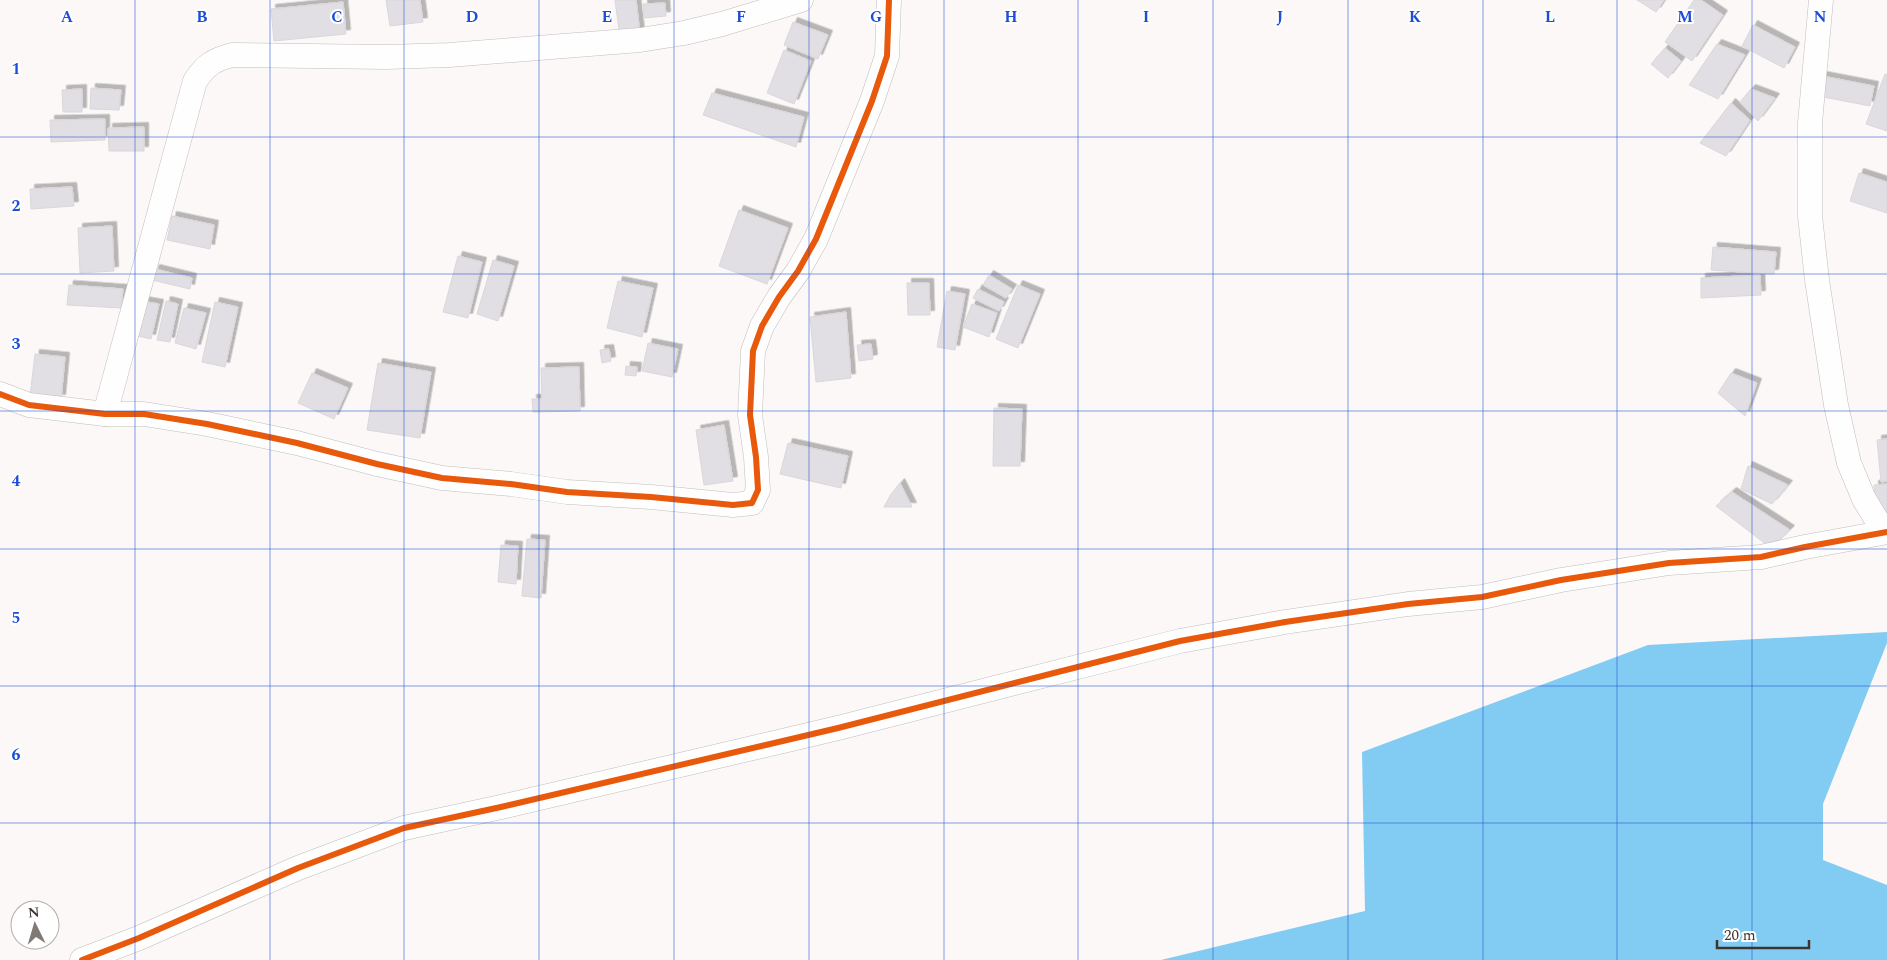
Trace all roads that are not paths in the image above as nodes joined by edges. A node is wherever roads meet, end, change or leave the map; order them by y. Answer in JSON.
{"nodes":[{"id":1,"x":801,"y":0,"type":"edge"},
{"id":2,"x":889,"y":0,"type":"edge"},
{"id":3,"x":1821,"y":0,"type":"edge"},
{"id":4,"x":0,"y":394,"type":"edge"},
{"id":5,"x":105,"y":414,"type":"junction"},
{"id":6,"x":1886,"y":532,"type":"edge"},
{"id":7,"x":82,"y":960,"type":"edge"}],
"edges":[{"from":1,"to":5,"type":"street"},
{"from":2,"to":5,"type":"street"},
{"from":3,"to":6,"type":"street"},
{"from":4,"to":5,"type":"street"},
{"from":6,"to":7,"type":"street"}]}
